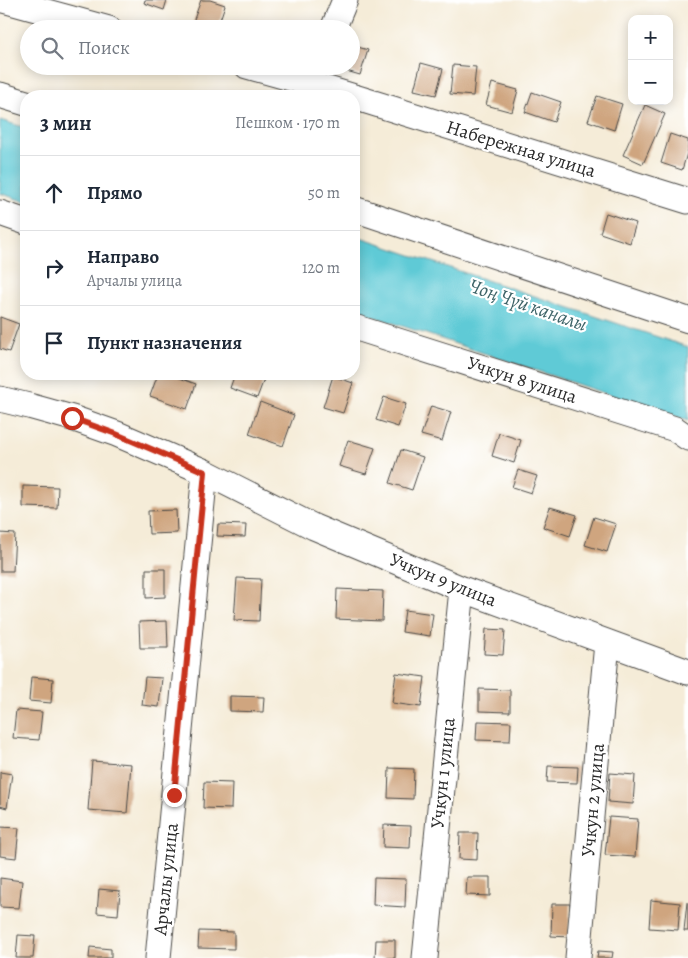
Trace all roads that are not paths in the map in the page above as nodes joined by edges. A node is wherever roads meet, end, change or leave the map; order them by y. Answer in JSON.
{"nodes":[{"id":1,"x":3,"y":0,"type":"edge"},
{"id":2,"x":345,"y":0,"type":"edge"},
{"id":3,"x":76,"y":20,"type":"edge"},
{"id":4,"x":337,"y":20,"type":"edge"},
{"id":5,"x":313,"y":75,"type":"edge"},
{"id":6,"x":340,"y":90,"type":"edge"},
{"id":7,"x":0,"y":94,"type":"edge"},
{"id":8,"x":360,"y":99,"type":"edge"},
{"id":9,"x":20,"y":101,"type":"edge"},
{"id":10,"x":688,"y":201,"type":"edge"},
{"id":11,"x":360,"y":212,"type":"edge"},
{"id":12,"x":0,"y":213,"type":"edge"},
{"id":13,"x":20,"y":220,"type":"edge"},
{"id":14,"x":688,"y":320,"type":"edge"},
{"id":15,"x":360,"y":329,"type":"edge"},
{"id":16,"x":0,"y":400,"type":"edge"},
{"id":17,"x":688,"y":438,"type":"edge"},
{"id":18,"x":205,"y":472,"type":"junction"},
{"id":19,"x":462,"y":589,"type":"junction"},
{"id":20,"x":607,"y":642,"type":"junction"},
{"id":21,"x":688,"y":672,"type":"edge"},
{"id":22,"x":158,"y":958,"type":"edge"},
{"id":23,"x":425,"y":958,"type":"edge"},
{"id":24,"x":578,"y":958,"type":"edge"}],
"edges":[{"from":1,"to":3,"type":"street"},
{"from":2,"to":4,"type":"street"},
{"from":5,"to":6,"type":"street","name":"Набережная улица"},
{"from":7,"to":9,"type":"street"},
{"from":8,"to":10,"type":"street","name":"Набережная улица"},
{"from":11,"to":14,"type":"street"},
{"from":12,"to":13,"type":"street"},
{"from":15,"to":17,"type":"street","name":"Учкун 8 улица"},
{"from":16,"to":18,"type":"street","name":"Учкун 9 улица"},
{"from":18,"to":19,"type":"street","name":"Учкун 9 улица"},
{"from":18,"to":22,"type":"street","name":"Арчалы улица"},
{"from":19,"to":20,"type":"street","name":"Учкун 9 улица"},
{"from":19,"to":23,"type":"street","name":"Учкун 1 улица"},
{"from":20,"to":21,"type":"street","name":"Учкун 9 улица"},
{"from":20,"to":24,"type":"street","name":"Учкун 2 улица"}]}
